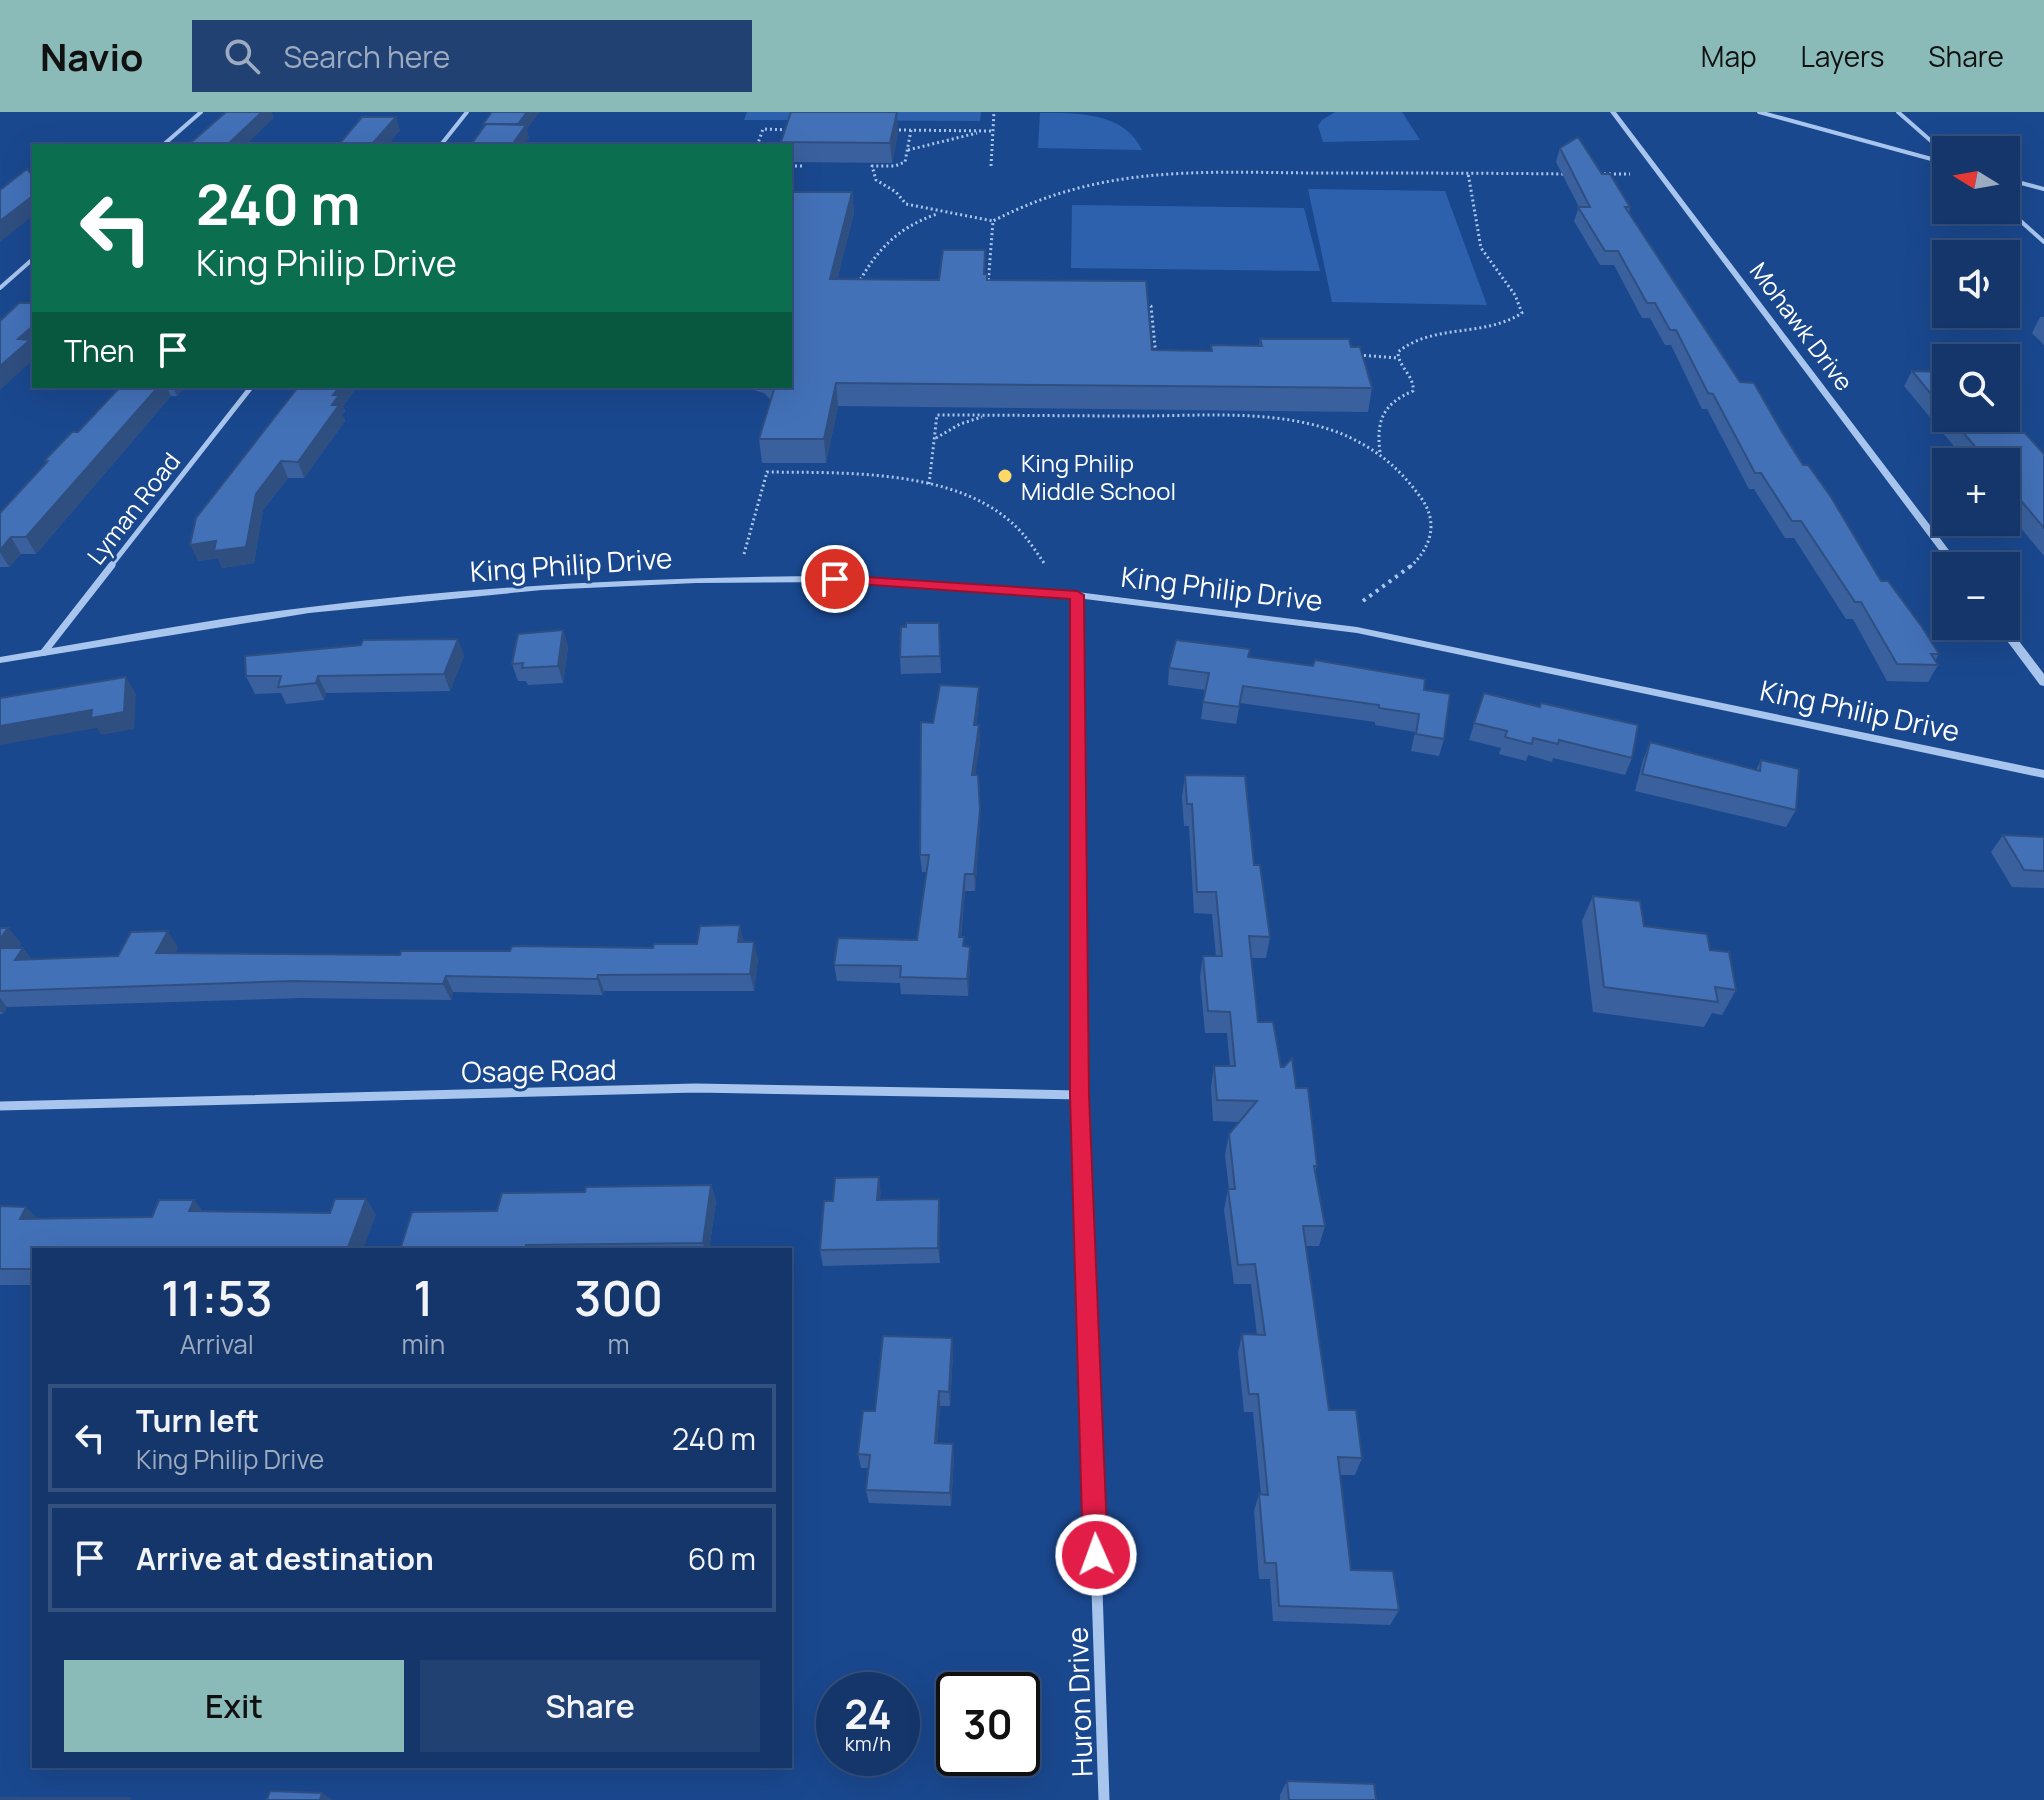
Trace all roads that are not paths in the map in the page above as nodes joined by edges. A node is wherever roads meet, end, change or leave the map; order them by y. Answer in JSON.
{"nodes":[{"id":1,"x":201,"y":112,"type":"edge"},
{"id":2,"x":467,"y":112,"type":"edge"},
{"id":3,"x":1613,"y":112,"type":"edge"},
{"id":4,"x":1759,"y":112,"type":"edge"},
{"id":5,"x":1898,"y":112,"type":"edge"},
{"id":6,"x":1932,"y":142,"type":"edge"},
{"id":7,"x":164,"y":144,"type":"edge"},
{"id":8,"x":442,"y":144,"type":"edge"},
{"id":9,"x":1932,"y":159,"type":"edge"},
{"id":10,"x":2020,"y":183,"type":"edge"},
{"id":11,"x":2044,"y":189,"type":"edge"},
{"id":12,"x":2020,"y":221,"type":"edge"},
{"id":13,"x":2044,"y":242,"type":"edge"},
{"id":14,"x":32,"y":260,"type":"edge"},
{"id":15,"x":0,"y":288,"type":"edge"},
{"id":16,"x":250,"y":388,"type":"edge"},
{"id":17,"x":1945,"y":552,"type":"edge"},
{"id":18,"x":1077,"y":595,"type":"junction"},
{"id":19,"x":2012,"y":640,"type":"edge"},
{"id":20,"x":44,"y":652,"type":"junction"},
{"id":21,"x":0,"y":660,"type":"edge"},
{"id":22,"x":2044,"y":682,"type":"edge"},
{"id":23,"x":2044,"y":774,"type":"edge"},
{"id":24,"x":1080,"y":1095,"type":"junction"},
{"id":25,"x":0,"y":1106,"type":"edge"},
{"id":26,"x":1104,"y":1800,"type":"edge"}],
"edges":[{"from":1,"to":7,"type":"street"},
{"from":2,"to":8,"type":"street"},
{"from":3,"to":17,"type":"street","name":"Mohawk Drive"},
{"from":4,"to":9,"type":"street"},
{"from":5,"to":6,"type":"street"},
{"from":10,"to":11,"type":"street"},
{"from":12,"to":13,"type":"street"},
{"from":14,"to":15,"type":"street"},
{"from":16,"to":20,"type":"street","name":"Lyman Road"},
{"from":18,"to":20,"type":"street","name":"King Philip Drive"},
{"from":18,"to":23,"type":"street","name":"King Philip Drive"},
{"from":18,"to":24,"type":"street","name":"Huron Drive"},
{"from":19,"to":22,"type":"street"},
{"from":20,"to":21,"type":"street","name":"King Philip Drive"},
{"from":24,"to":25,"type":"street","name":"Osage Road"},
{"from":24,"to":26,"type":"street","name":"Huron Drive"}]}
